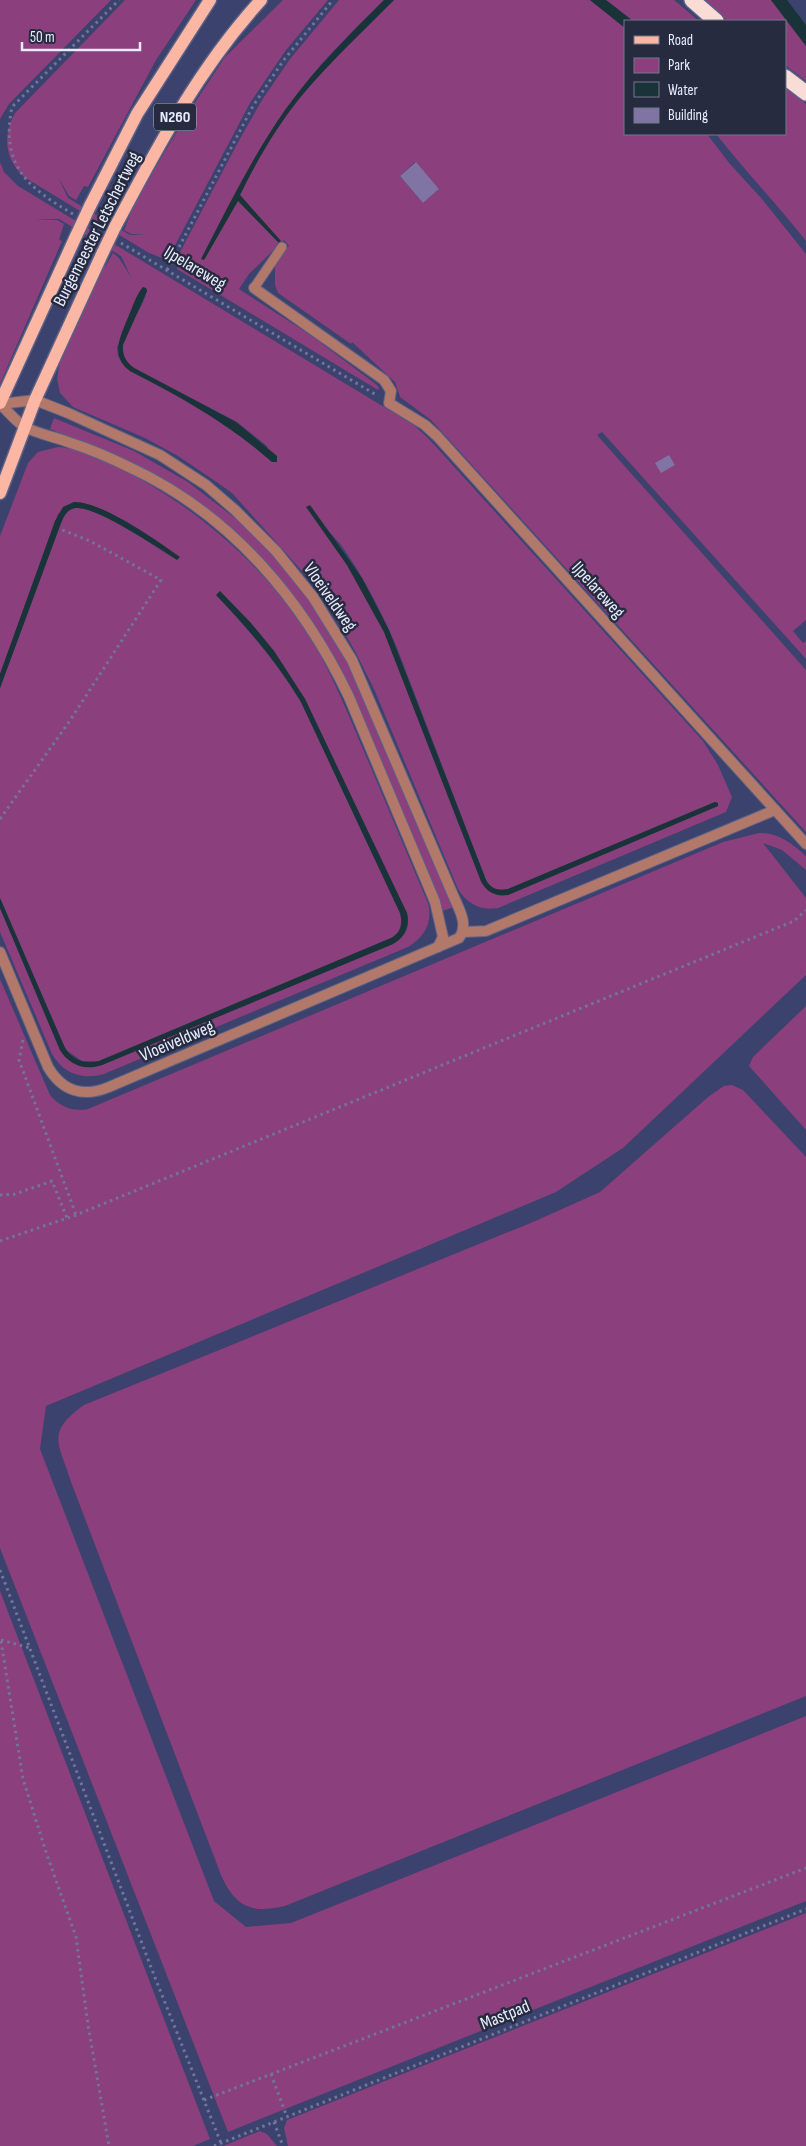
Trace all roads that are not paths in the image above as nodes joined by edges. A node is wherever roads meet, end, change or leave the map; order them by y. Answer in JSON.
{"nodes":[{"id":1,"x":210,"y":0,"type":"edge"},
{"id":2,"x":262,"y":0,"type":"edge"},
{"id":3,"x":692,"y":0,"type":"edge"},
{"id":4,"x":715,"y":20,"type":"edge"},
{"id":5,"x":786,"y":78,"type":"edge"},
{"id":6,"x":806,"y":93,"type":"edge"},
{"id":7,"x":282,"y":247,"type":"dead end"},
{"id":8,"x":254,"y":288,"type":"joint"},
{"id":9,"x":35,"y":400,"type":"junction"},
{"id":10,"x":0,"y":404,"type":"edge"},
{"id":11,"x":25,"y":426,"type":"junction"},
{"id":12,"x":0,"y":493,"type":"edge"},
{"id":13,"x":775,"y":810,"type":"junction"},
{"id":14,"x":806,"y":844,"type":"edge"},
{"id":15,"x":464,"y":932,"type":"junction"},
{"id":16,"x":438,"y":948,"type":"junction"},
{"id":17,"x":0,"y":952,"type":"edge"}],
"edges":[{"from":1,"to":10,"type":"main road","name":"Burgemeester Letschertweg","number":"N260","bridge":true},
{"from":2,"to":9,"type":"main road","name":"Burgemeester Letschertweg","number":"N260","bridge":true},
{"from":3,"to":4,"type":"highway"},
{"from":5,"to":6,"type":"highway"},
{"from":7,"to":8,"type":"lane"},
{"from":8,"to":13,"type":"street","name":"IJpelareweg"},
{"from":9,"to":10,"type":"street","name":"Vloeiveldweg"},
{"from":9,"to":11,"type":"main road","name":"Burgemeester Letschertweg","number":"N260"},
{"from":9,"to":15,"type":"street","name":"Vloeiveldweg"},
{"from":10,"to":11,"type":"street","name":"Vloeiveldweg"},
{"from":11,"to":12,"type":"main road","name":"Burgemeester Letschertweg","number":"N260"},
{"from":11,"to":16,"type":"street","name":"Vloeiveldweg"},
{"from":13,"to":14,"type":"street","name":"IJpelareweg"},
{"from":13,"to":15,"type":"street"},
{"from":15,"to":16,"type":"street","name":"Vloeiveldweg"},
{"from":16,"to":17,"type":"street","name":"Vloeiveldweg"}]}
